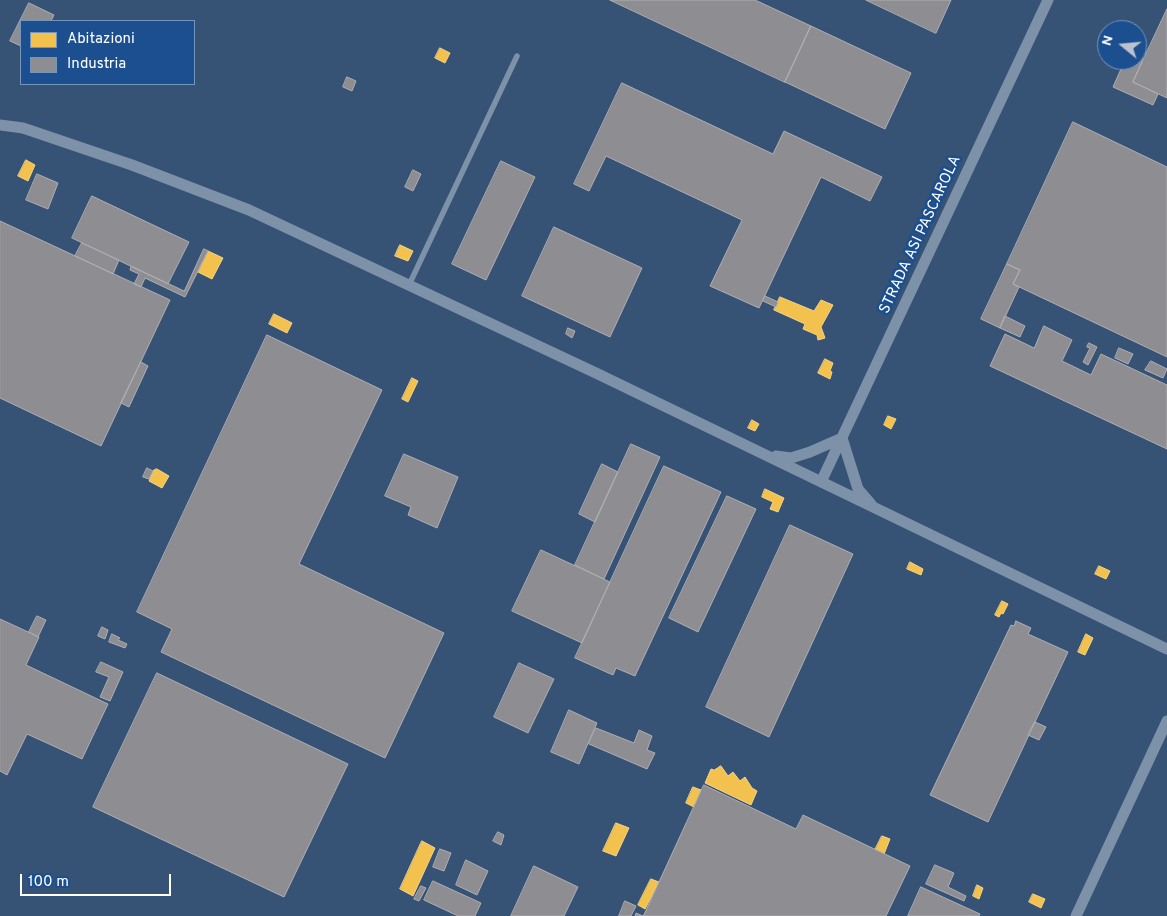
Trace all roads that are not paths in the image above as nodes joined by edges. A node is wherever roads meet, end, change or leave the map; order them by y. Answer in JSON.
{"nodes":[{"id":1,"x":1048,"y":0,"type":"edge"},
{"id":2,"x":517,"y":56,"type":"dead end"},
{"id":3,"x":0,"y":116,"type":"edge"},
{"id":4,"x":0,"y":125,"type":"edge"},
{"id":5,"x":23,"y":128,"type":"junction"},
{"id":6,"x":409,"y":285,"type":"junction"},
{"id":7,"x":842,"y":438,"type":"junction"},
{"id":8,"x":765,"y":455,"type":"junction"},
{"id":9,"x":821,"y":482,"type":"junction"},
{"id":10,"x":872,"y":507,"type":"junction"},
{"id":11,"x":1167,"y":649,"type":"edge"},
{"id":12,"x":1167,"y":721,"type":"edge"},
{"id":13,"x":1076,"y":916,"type":"edge"}],
"edges":[{"from":1,"to":7,"type":"street","name":"STRADA ASI PASCAROLA"},
{"from":2,"to":6,"type":"lane"},
{"from":3,"to":5,"type":"street"},
{"from":4,"to":5,"type":"street"},
{"from":5,"to":6,"type":"street"},
{"from":6,"to":8,"type":"street"},
{"from":7,"to":8,"type":"street"},
{"from":7,"to":9,"type":"street","name":"STRADA ASI PASCAROLA"},
{"from":7,"to":10,"type":"street"},
{"from":8,"to":9,"type":"street"},
{"from":9,"to":10,"type":"street"},
{"from":10,"to":11,"type":"street"},
{"from":12,"to":13,"type":"street"}]}
